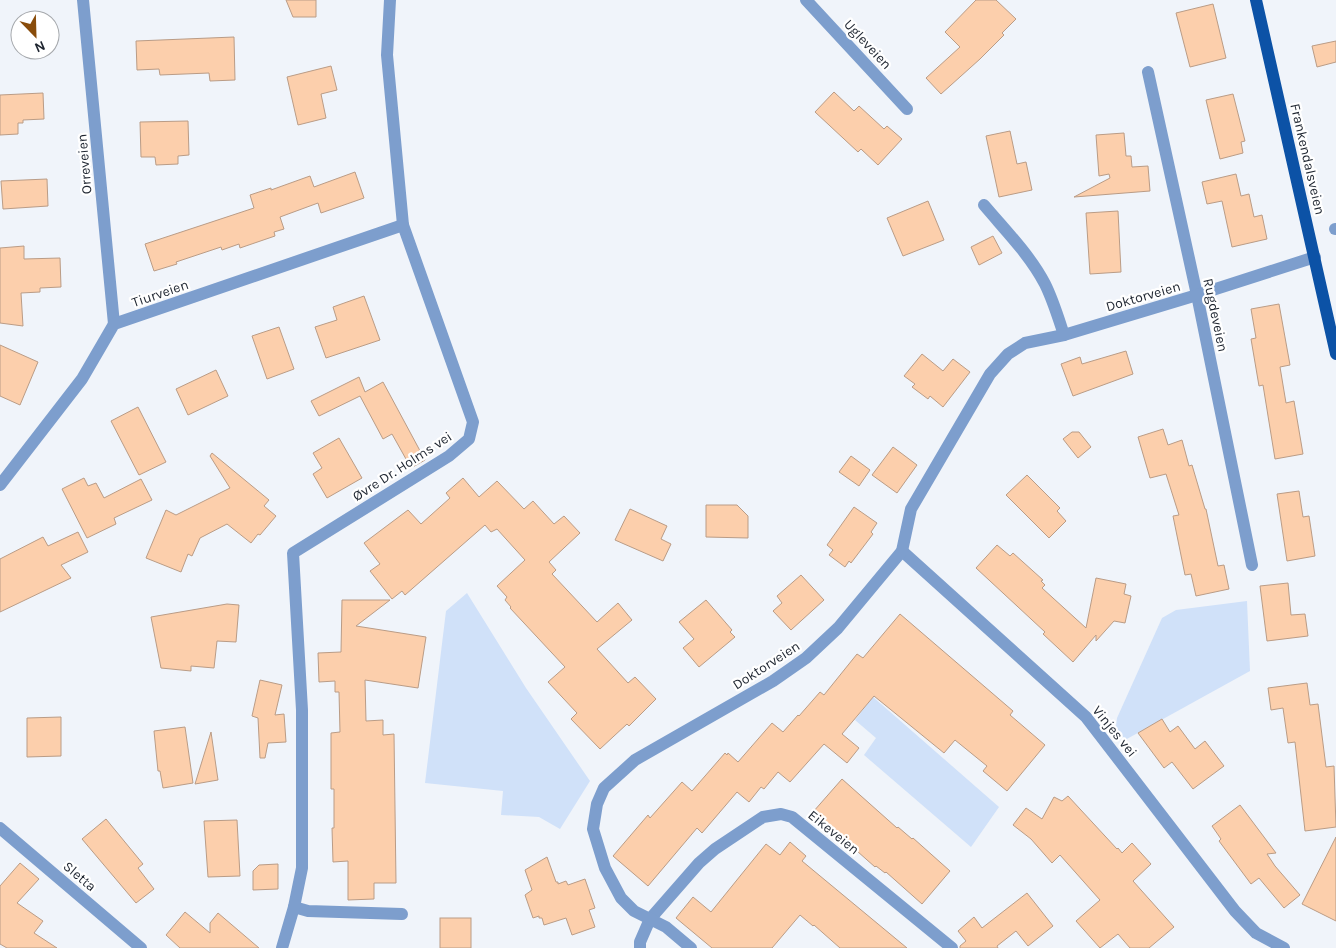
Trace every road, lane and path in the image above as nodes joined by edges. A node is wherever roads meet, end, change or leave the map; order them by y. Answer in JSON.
{"nodes":[{"id":1,"x":83,"y":0,"type":"edge"},
{"id":2,"x":390,"y":0,"type":"edge"},
{"id":3,"x":806,"y":0,"type":"edge"},
{"id":4,"x":1256,"y":0,"type":"edge"},
{"id":5,"x":1148,"y":72,"type":"dead end"},
{"id":6,"x":907,"y":109,"type":"dead end"},
{"id":7,"x":984,"y":205,"type":"dead end"},
{"id":8,"x":402,"y":225,"type":"junction"},
{"id":9,"x":1315,"y":257,"type":"junction"},
{"id":10,"x":1197,"y":295,"type":"junction"},
{"id":11,"x":114,"y":324,"type":"junction"},
{"id":12,"x":1064,"y":335,"type":"junction"},
{"id":13,"x":1336,"y":354,"type":"edge"},
{"id":14,"x":0,"y":485,"type":"edge"},
{"id":15,"x":902,"y":551,"type":"junction"},
{"id":16,"x":1252,"y":565,"type":"dead end"},
{"id":17,"x":0,"y":828,"type":"edge"},
{"id":18,"x":294,"y":906,"type":"junction"},
{"id":19,"x":402,"y":914,"type":"dead end"},
{"id":20,"x":650,"y":919,"type":"junction"},
{"id":21,"x":141,"y":948,"type":"edge"},
{"id":22,"x":282,"y":948,"type":"edge"},
{"id":23,"x":640,"y":948,"type":"edge"},
{"id":24,"x":691,"y":948,"type":"edge"},
{"id":25,"x":952,"y":948,"type":"edge"},
{"id":26,"x":1284,"y":948,"type":"edge"}],
"edges":[{"from":1,"to":11,"type":"street","name":"Orreveien"},
{"from":2,"to":8,"type":"street","name":"Øvre Dr. Holms vei"},
{"from":3,"to":6,"type":"street","name":"Ugleveien"},
{"from":4,"to":9,"type":"main road","name":"Frankendalsveien"},
{"from":5,"to":10,"type":"street","name":"Rugdeveien"},
{"from":7,"to":12,"type":"street"},
{"from":8,"to":11,"type":"street","name":"Tiurveien"},
{"from":8,"to":18,"type":"street","name":"Øvre Dr. Holms vei"},
{"from":9,"to":10,"type":"street","name":"Doktorveien"},
{"from":9,"to":13,"type":"main road","name":"Frankendalsveien"},
{"from":10,"to":12,"type":"street","name":"Doktorveien"},
{"from":10,"to":16,"type":"street","name":"Rugdeveien"},
{"from":11,"to":14,"type":"street"},
{"from":12,"to":15,"type":"street","name":"Doktorveien"},
{"from":15,"to":20,"type":"street","name":"Doktorveien"},
{"from":15,"to":26,"type":"street","name":"Vinjes vei"},
{"from":17,"to":21,"type":"street","name":"Sletta"},
{"from":18,"to":19,"type":"street"},
{"from":18,"to":22,"type":"street","name":"Øvre Dr. Holms vei"},
{"from":20,"to":23,"type":"street","name":"Eikeveien"},
{"from":20,"to":24,"type":"street","name":"Doktorveien"},
{"from":20,"to":25,"type":"street","name":"Eikeveien"}]}
